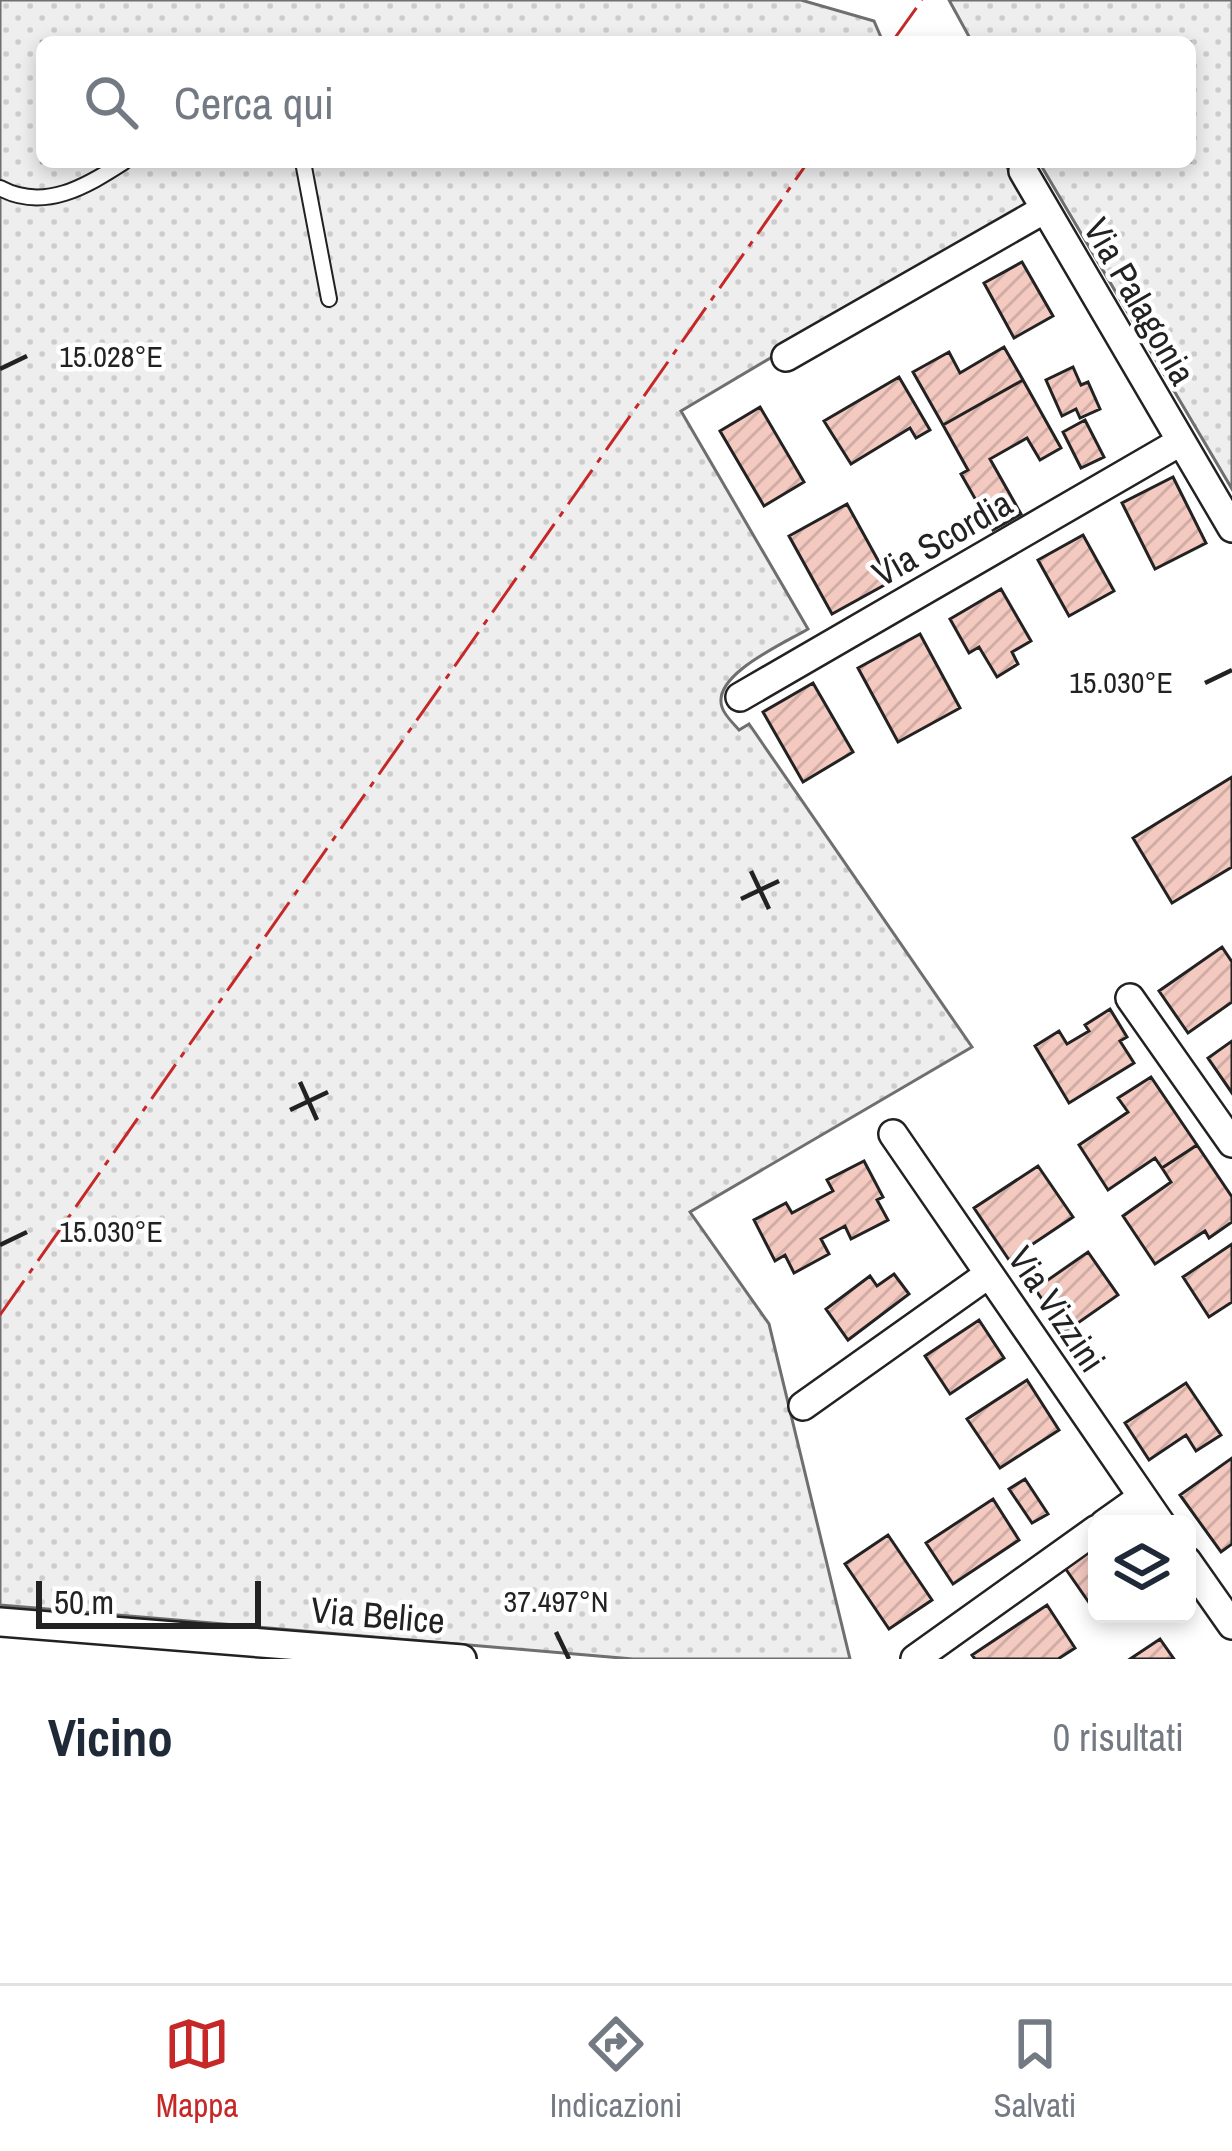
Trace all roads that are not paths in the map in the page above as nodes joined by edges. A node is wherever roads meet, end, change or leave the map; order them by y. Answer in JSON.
{"nodes":[{"id":1,"x":114,"y":168,"type":"edge"},
{"id":2,"x":304,"y":168,"type":"edge"},
{"id":3,"x":1023,"y":171,"type":"dead end"},
{"id":4,"x":0,"y":188,"type":"edge"},
{"id":5,"x":1045,"y":209,"type":"junction"},
{"id":6,"x":329,"y":299,"type":"dead end"},
{"id":7,"x":786,"y":358,"type":"dead end"},
{"id":8,"x":1180,"y":442,"type":"junction"},
{"id":9,"x":1232,"y":528,"type":"edge"},
{"id":10,"x":740,"y":698,"type":"dead end"},
{"id":11,"x":1130,"y":998,"type":"dead end"},
{"id":12,"x":893,"y":1134,"type":"dead end"},
{"id":13,"x":1232,"y":1143,"type":"edge"},
{"id":14,"x":989,"y":1274,"type":"junction"},
{"id":15,"x":802,"y":1406,"type":"dead end"},
{"id":16,"x":1142,"y":1497,"type":"junction"},
{"id":17,"x":1117,"y":1515,"type":"edge"},
{"id":18,"x":1155,"y":1515,"type":"edge"},
{"id":19,"x":1088,"y":1536,"type":"edge"},
{"id":20,"x":1196,"y":1574,"type":"edge"},
{"id":21,"x":0,"y":1622,"type":"edge"},
{"id":22,"x":1232,"y":1625,"type":"edge"},
{"id":23,"x":193,"y":1647,"type":"edge"},
{"id":24,"x":462,"y":1659,"type":"edge"},
{"id":25,"x":915,"y":1659,"type":"edge"}],
"edges":[{"from":1,"to":4,"type":"lane"},
{"from":2,"to":6,"type":"lane"},
{"from":3,"to":5,"type":"street","name":"Via Palagonia"},
{"from":5,"to":7,"type":"street"},
{"from":5,"to":8,"type":"street","name":"Via Palagonia"},
{"from":8,"to":9,"type":"street","name":"Via Palagonia"},
{"from":8,"to":10,"type":"street","name":"Via Scordia"},
{"from":11,"to":13,"type":"street"},
{"from":12,"to":14,"type":"street","name":"Via Vizzini"},
{"from":14,"to":15,"type":"street"},
{"from":14,"to":16,"type":"street","name":"Via Vizzini"},
{"from":16,"to":17,"type":"street"},
{"from":16,"to":18,"type":"street","name":"Via Vizzini"},
{"from":19,"to":25,"type":"street"},
{"from":20,"to":22,"type":"street"},
{"from":21,"to":23,"type":"street","name":"Via Belice"},
{"from":23,"to":24,"type":"street","name":"Via Belice"}]}
